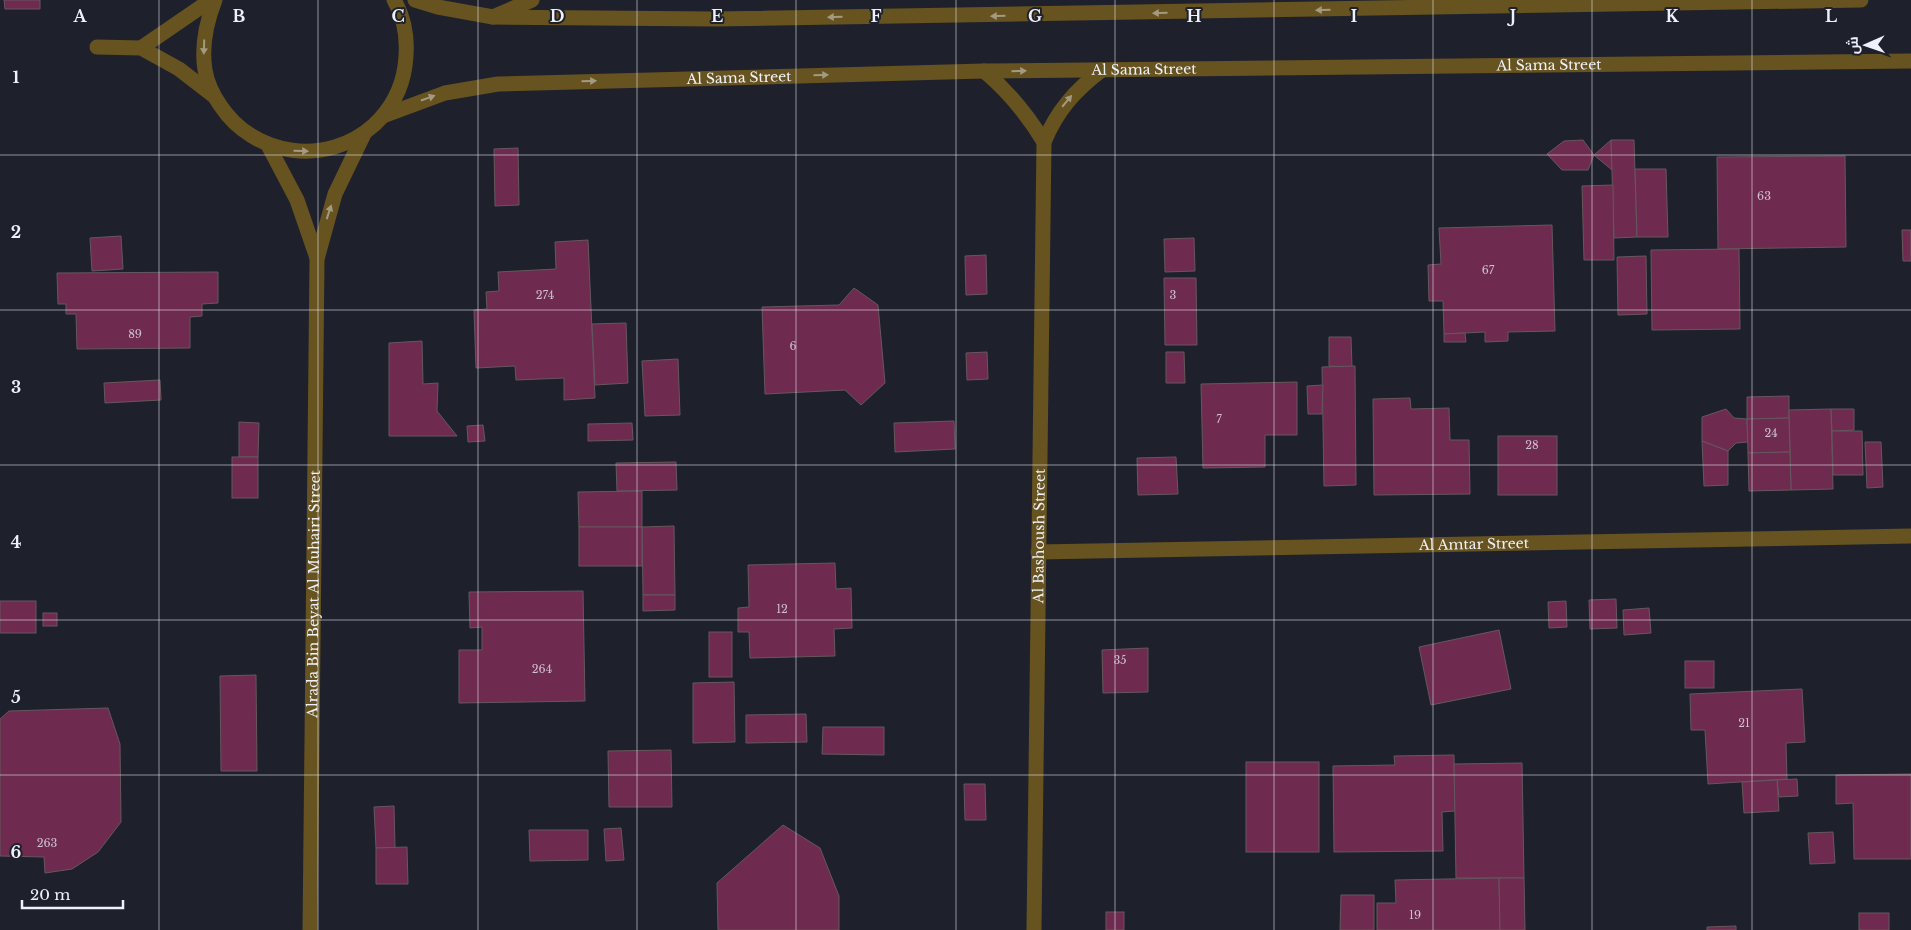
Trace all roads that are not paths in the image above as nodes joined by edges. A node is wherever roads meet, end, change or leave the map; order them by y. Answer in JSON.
{"nodes":[{"id":1,"x":211,"y":0,"type":"edge"},
{"id":2,"x":215,"y":0,"type":"edge"},
{"id":3,"x":394,"y":0,"type":"edge"},
{"id":4,"x":415,"y":0,"type":"edge"},
{"id":5,"x":532,"y":0,"type":"edge"},
{"id":6,"x":1862,"y":0,"type":"edge"},
{"id":7,"x":493,"y":17,"type":"junction"},
{"id":8,"x":97,"y":47,"type":"dead end"},
{"id":9,"x":141,"y":48,"type":"junction"},
{"id":10,"x":1911,"y":61,"type":"edge"},
{"id":11,"x":1102,"y":70,"type":"junction"},
{"id":12,"x":984,"y":71,"type":"junction"},
{"id":13,"x":214,"y":96,"type":"junction"},
{"id":14,"x":383,"y":116,"type":"junction"},
{"id":15,"x":364,"y":134,"type":"junction"},
{"id":16,"x":1044,"y":142,"type":"junction"},
{"id":17,"x":268,"y":145,"type":"junction"},
{"id":18,"x":317,"y":259,"type":"junction"},
{"id":19,"x":1911,"y":536,"type":"edge"},
{"id":20,"x":1038,"y":552,"type":"junction"},
{"id":21,"x":310,"y":930,"type":"edge"},
{"id":22,"x":1034,"y":930,"type":"edge"}],
"edges":[{"from":1,"to":9,"type":"street"},
{"from":2,"to":13,"type":"street","one_way":true},
{"from":3,"to":14,"type":"street"},
{"from":4,"to":7,"type":"street"},
{"from":5,"to":7,"type":"street"},
{"from":6,"to":7,"type":"street","one_way":true},
{"from":8,"to":9,"type":"street"},
{"from":9,"to":13,"type":"street"},
{"from":10,"to":11,"type":"street","name":"Al Sama Street"},
{"from":12,"to":11,"type":"street","name":"Al Sama Street","one_way":true},
{"from":16,"to":11,"type":"street","name":"Al Bashoush Street","one_way":true},
{"from":14,"to":12,"type":"street","name":"Al Sama Street","one_way":true},
{"from":12,"to":16,"type":"street"},
{"from":13,"to":17,"type":"street"},
{"from":14,"to":15,"type":"street"},
{"from":17,"to":15,"type":"street","one_way":true},
{"from":18,"to":15,"type":"street","name":"Alrada Bin Beyat Al Muhairi Street","one_way":true},
{"from":16,"to":20,"type":"street","name":"Al Bashoush Street"},
{"from":17,"to":18,"type":"street","name":"Alrada Bin Beyat Al Muhairi Street"},
{"from":18,"to":21,"type":"street","name":"Alrada Bin Beyat Al Muhairi Street"},
{"from":19,"to":20,"type":"street","name":"Al Amtar Street"},
{"from":20,"to":22,"type":"street","name":"Al Bashoush Street"}]}
